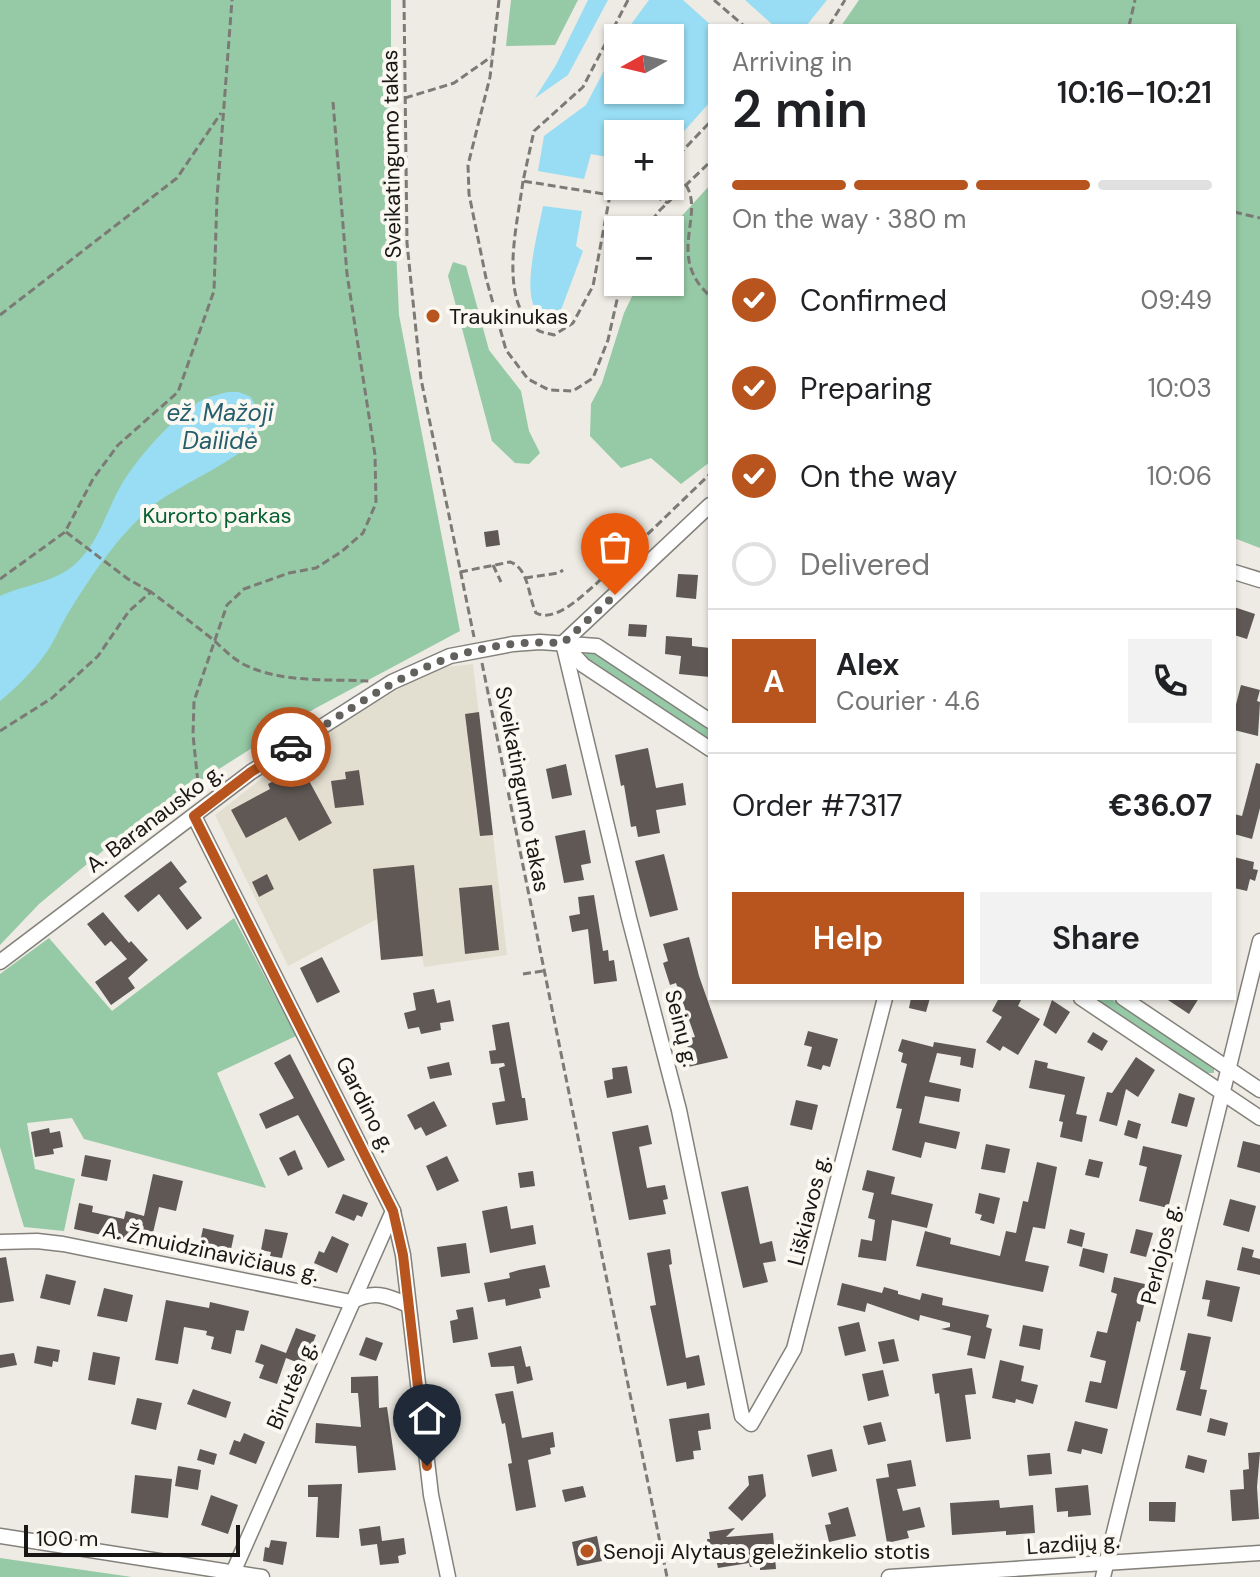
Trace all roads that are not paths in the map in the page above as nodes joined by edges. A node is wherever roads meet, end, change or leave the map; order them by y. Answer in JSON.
{"nodes":[{"id":1,"x":708,"y":507,"type":"edge"},
{"id":2,"x":1236,"y":573,"type":"edge"},
{"id":3,"x":1260,"y":580,"type":"edge"},
{"id":4,"x":563,"y":643,"type":"junction"},
{"id":5,"x":708,"y":720,"type":"edge"},
{"id":6,"x":708,"y":748,"type":"edge"},
{"id":7,"x":194,"y":816,"type":"junction"},
{"id":8,"x":1260,"y":941,"type":"edge"},
{"id":9,"x":0,"y":962,"type":"edge"},
{"id":10,"x":884,"y":1000,"type":"edge"},
{"id":11,"x":1084,"y":1000,"type":"edge"},
{"id":12,"x":1126,"y":1000,"type":"edge"},
{"id":13,"x":1228,"y":1069,"type":"junction"},
{"id":14,"x":1260,"y":1090,"type":"edge"},
{"id":15,"x":1223,"y":1093,"type":"junction"},
{"id":16,"x":1260,"y":1118,"type":"edge"},
{"id":17,"x":393,"y":1211,"type":"junction"},
{"id":18,"x":0,"y":1242,"type":"edge"},
{"id":19,"x":351,"y":1302,"type":"junction"},
{"id":20,"x":408,"y":1305,"type":"junction"},
{"id":21,"x":751,"y":1424,"type":"joint"},
{"id":22,"x":0,"y":1536,"type":"edge"},
{"id":23,"x":1260,"y":1553,"type":"edge"},
{"id":24,"x":1105,"y":1570,"type":"edge"},
{"id":25,"x":232,"y":1575,"type":"edge"},
{"id":26,"x":262,"y":1577,"type":"edge"},
{"id":27,"x":448,"y":1577,"type":"edge"},
{"id":28,"x":889,"y":1577,"type":"edge"}],
"edges":[{"from":1,"to":4,"type":"street"},
{"from":2,"to":3,"type":"street"},
{"from":4,"to":5,"type":"street","name":"A. Baranausko g."},
{"from":4,"to":6,"type":"street"},
{"from":4,"to":7,"type":"street","name":"A. Baranausko g."},
{"from":4,"to":21,"type":"street","name":"Seinų g."},
{"from":7,"to":9,"type":"street","name":"A. Baranausko g."},
{"from":7,"to":17,"type":"street","name":"Gardino g."},
{"from":8,"to":13,"type":"street","name":"Perlojos g."},
{"from":10,"to":21,"type":"street","name":"Liškiavos g."},
{"from":11,"to":15,"type":"street"},
{"from":12,"to":13,"type":"street"},
{"from":13,"to":14,"type":"street"},
{"from":13,"to":15,"type":"street","name":"Perlojos g."},
{"from":15,"to":16,"type":"street"},
{"from":15,"to":24,"type":"street","name":"Perlojos g."},
{"from":17,"to":19,"type":"street","name":"Birutės g."},
{"from":17,"to":20,"type":"street","name":"Gardino g."},
{"from":18,"to":19,"type":"street","name":"A. Žmuidzinavičiaus g."},
{"from":19,"to":20,"type":"street","name":"A. Žmuidzinavičiaus g."},
{"from":19,"to":25,"type":"street","name":"Birutės g."},
{"from":20,"to":27,"type":"street","name":"Gardino g."},
{"from":22,"to":25,"type":"street"},
{"from":23,"to":24,"type":"street","name":"Lazdijų g."},
{"from":24,"to":28,"type":"street","name":"Lazdijų g."},
{"from":25,"to":26,"type":"street"}]}
